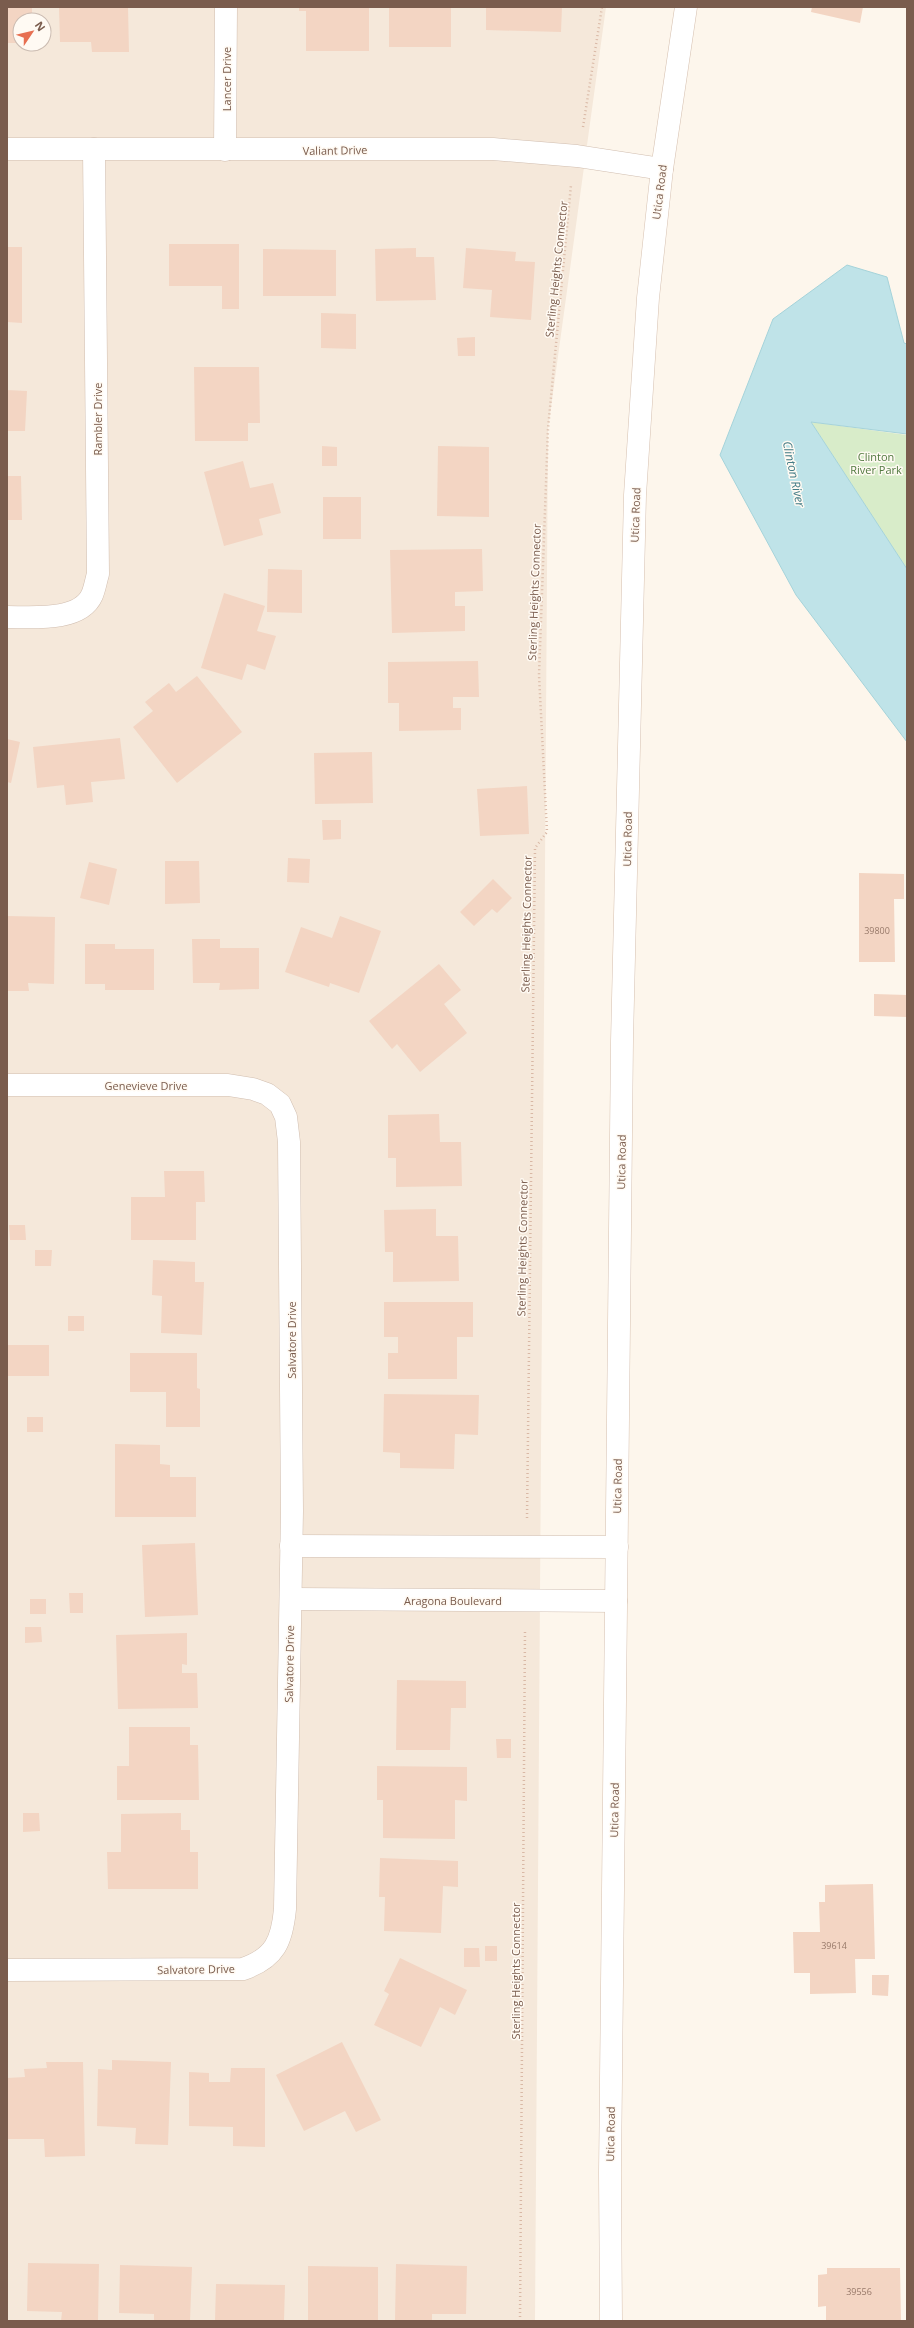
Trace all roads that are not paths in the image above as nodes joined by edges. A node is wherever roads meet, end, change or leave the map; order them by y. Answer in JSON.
{"nodes":[{"id":1,"x":226,"y":7,"type":"edge"},
{"id":2,"x":686,"y":7,"type":"edge"},
{"id":3,"x":7,"y":149,"type":"edge"},
{"id":4,"x":94,"y":149,"type":"junction"},
{"id":5,"x":225,"y":150,"type":"junction"},
{"id":6,"x":662,"y":169,"type":"junction"},
{"id":7,"x":7,"y":617,"type":"edge"},
{"id":8,"x":7,"y":1085,"type":"edge"},
{"id":9,"x":280,"y":1104,"type":"joint"},
{"id":10,"x":291,"y":1546,"type":"junction"},
{"id":11,"x":617,"y":1548,"type":"junction"},
{"id":12,"x":290,"y":1600,"type":"junction"},
{"id":13,"x":616,"y":1601,"type":"junction"},
{"id":14,"x":7,"y":1970,"type":"edge"},
{"id":15,"x":611,"y":2321,"type":"edge"}],
"edges":[{"from":1,"to":5,"type":"street","name":"Lancer Drive"},
{"from":2,"to":6,"type":"street","name":"Utica Road"},
{"from":3,"to":4,"type":"street","name":"Valiant Drive"},
{"from":4,"to":5,"type":"street","name":"Valiant Drive"},
{"from":4,"to":7,"type":"street","name":"Rambler Drive"},
{"from":5,"to":6,"type":"street","name":"Valiant Drive"},
{"from":6,"to":11,"type":"street","name":"Utica Road"},
{"from":8,"to":9,"type":"street","name":"Genevieve Drive"},
{"from":9,"to":10,"type":"street","name":"Salvatore Drive"},
{"from":10,"to":11,"type":"street"},
{"from":10,"to":12,"type":"street","name":"Salvatore Drive"},
{"from":11,"to":13,"type":"street","name":"Utica Road"},
{"from":12,"to":13,"type":"street","name":"Aragona Boulevard"},
{"from":12,"to":14,"type":"street","name":"Salvatore Drive"},
{"from":13,"to":15,"type":"street","name":"Utica Road"}]}
